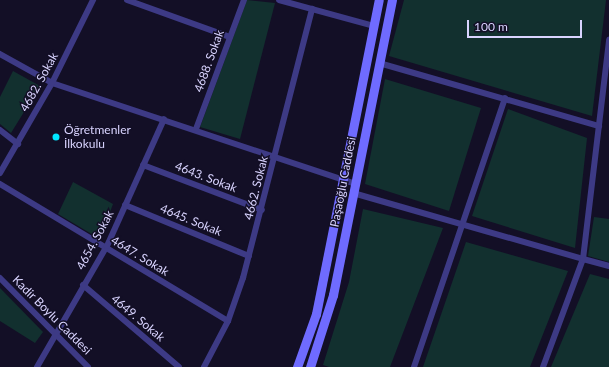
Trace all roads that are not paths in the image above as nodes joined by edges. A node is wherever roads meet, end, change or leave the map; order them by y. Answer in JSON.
{"nodes":[{"id":1,"x":93,"y":0,"type":"edge"},
{"id":2,"x":127,"y":0,"type":"edge"},
{"id":3,"x":244,"y":0,"type":"edge"},
{"id":4,"x":279,"y":0,"type":"edge"},
{"id":5,"x":379,"y":0,"type":"edge"},
{"id":6,"x":392,"y":0,"type":"edge"},
{"id":7,"x":312,"y":9,"type":"junction"},
{"id":8,"x":374,"y":26,"type":"junction"},
{"id":9,"x":230,"y":37,"type":"junction"},
{"id":10,"x":609,"y":40,"type":"edge"},
{"id":11,"x":0,"y":54,"type":"edge"},
{"id":12,"x":379,"y":63,"type":"junction"},
{"id":13,"x":52,"y":83,"type":"junction"},
{"id":14,"x":505,"y":98,"type":"junction"},
{"id":15,"x":164,"y":119,"type":"junction"},
{"id":16,"x":599,"y":126,"type":"junction"},
{"id":17,"x":0,"y":130,"type":"edge"},
{"id":18,"x":196,"y":130,"type":"junction"},
{"id":19,"x":18,"y":144,"type":"junction"},
{"id":20,"x":275,"y":155,"type":"junction"},
{"id":21,"x":144,"y":165,"type":"junction"},
{"id":22,"x":0,"y":173,"type":"edge"},
{"id":23,"x":344,"y":179,"type":"junction"},
{"id":24,"x":0,"y":184,"type":"edge"},
{"id":25,"x":354,"y":188,"type":"junction"},
{"id":26,"x":125,"y":205,"type":"junction"},
{"id":27,"x":262,"y":210,"type":"junction"},
{"id":28,"x":462,"y":224,"type":"junction"},
{"id":29,"x":106,"y":248,"type":"junction"},
{"id":30,"x":249,"y":256,"type":"junction"},
{"id":31,"x":583,"y":260,"type":"junction"},
{"id":32,"x":609,"y":266,"type":"edge"},
{"id":33,"x":0,"y":278,"type":"edge"},
{"id":34,"x":83,"y":285,"type":"junction"},
{"id":35,"x":228,"y":321,"type":"junction"},
{"id":36,"x":54,"y":332,"type":"junction"},
{"id":37,"x":37,"y":367,"type":"edge"},
{"id":38,"x":88,"y":367,"type":"edge"},
{"id":39,"x":179,"y":367,"type":"edge"},
{"id":40,"x":204,"y":367,"type":"edge"},
{"id":41,"x":297,"y":367,"type":"edge"},
{"id":42,"x":310,"y":367,"type":"edge"},
{"id":43,"x":414,"y":367,"type":"edge"},
{"id":44,"x":543,"y":367,"type":"edge"}],
"edges":[{"from":1,"to":13,"type":"street","name":"4682. Sokak"},
{"from":2,"to":9,"type":"street"},
{"from":3,"to":9,"type":"street","name":"4688. Sokak"},
{"from":4,"to":7,"type":"street"},
{"from":5,"to":8,"type":"street","name":"Paşaoğlu Caddesi"},
{"from":6,"to":12,"type":"street","name":"Paşaoğlu Caddesi"},
{"from":7,"to":8,"type":"street"},
{"from":7,"to":20,"type":"street","name":"4662. Sokak"},
{"from":8,"to":23,"type":"street","name":"Paşaoğlu Caddesi"},
{"from":9,"to":18,"type":"street","name":"4688. Sokak"},
{"from":10,"to":16,"type":"street"},
{"from":11,"to":13,"type":"street"},
{"from":12,"to":14,"type":"street"},
{"from":12,"to":25,"type":"street","name":"Paşaoğlu Caddesi"},
{"from":13,"to":15,"type":"street"},
{"from":13,"to":19,"type":"street","name":"4682. Sokak"},
{"from":14,"to":16,"type":"street"},
{"from":14,"to":28,"type":"street"},
{"from":15,"to":18,"type":"street"},
{"from":15,"to":21,"type":"street","name":"4654. Sokak"},
{"from":16,"to":31,"type":"street"},
{"from":17,"to":19,"type":"street"},
{"from":18,"to":20,"type":"street"},
{"from":19,"to":22,"type":"street","name":"4682. Sokak"},
{"from":20,"to":23,"type":"street"},
{"from":20,"to":27,"type":"street","name":"4662. Sokak"},
{"from":21,"to":26,"type":"street","name":"4654. Sokak"},
{"from":21,"to":27,"type":"street","name":"4643. Sokak"},
{"from":23,"to":25,"type":"street"},
{"from":23,"to":41,"type":"street","name":"Paşaoğlu Caddesi"},
{"from":24,"to":29,"type":"street","name":"4647. Sokak"},
{"from":25,"to":28,"type":"street"},
{"from":25,"to":42,"type":"street","name":"Paşaoğlu Caddesi"},
{"from":26,"to":29,"type":"street","name":"4654. Sokak"},
{"from":26,"to":30,"type":"street","name":"4645. Sokak"},
{"from":27,"to":30,"type":"street","name":"4662. Sokak"},
{"from":28,"to":31,"type":"street"},
{"from":28,"to":43,"type":"street"},
{"from":29,"to":34,"type":"street","name":"4654. Sokak"},
{"from":29,"to":35,"type":"street","name":"4647. Sokak"},
{"from":30,"to":35,"type":"street","name":"4662. Sokak"},
{"from":31,"to":32,"type":"street"},
{"from":31,"to":44,"type":"street"},
{"from":33,"to":36,"type":"street","name":"Kadir Boylu Caddesi"},
{"from":34,"to":36,"type":"street","name":"4654. Sokak"},
{"from":34,"to":39,"type":"street","name":"4649. Sokak"},
{"from":35,"to":40,"type":"street","name":"4662. Sokak"},
{"from":36,"to":37,"type":"street","name":"4654. Sokak"},
{"from":36,"to":38,"type":"street","name":"Kadir Boylu Caddesi"}]}
